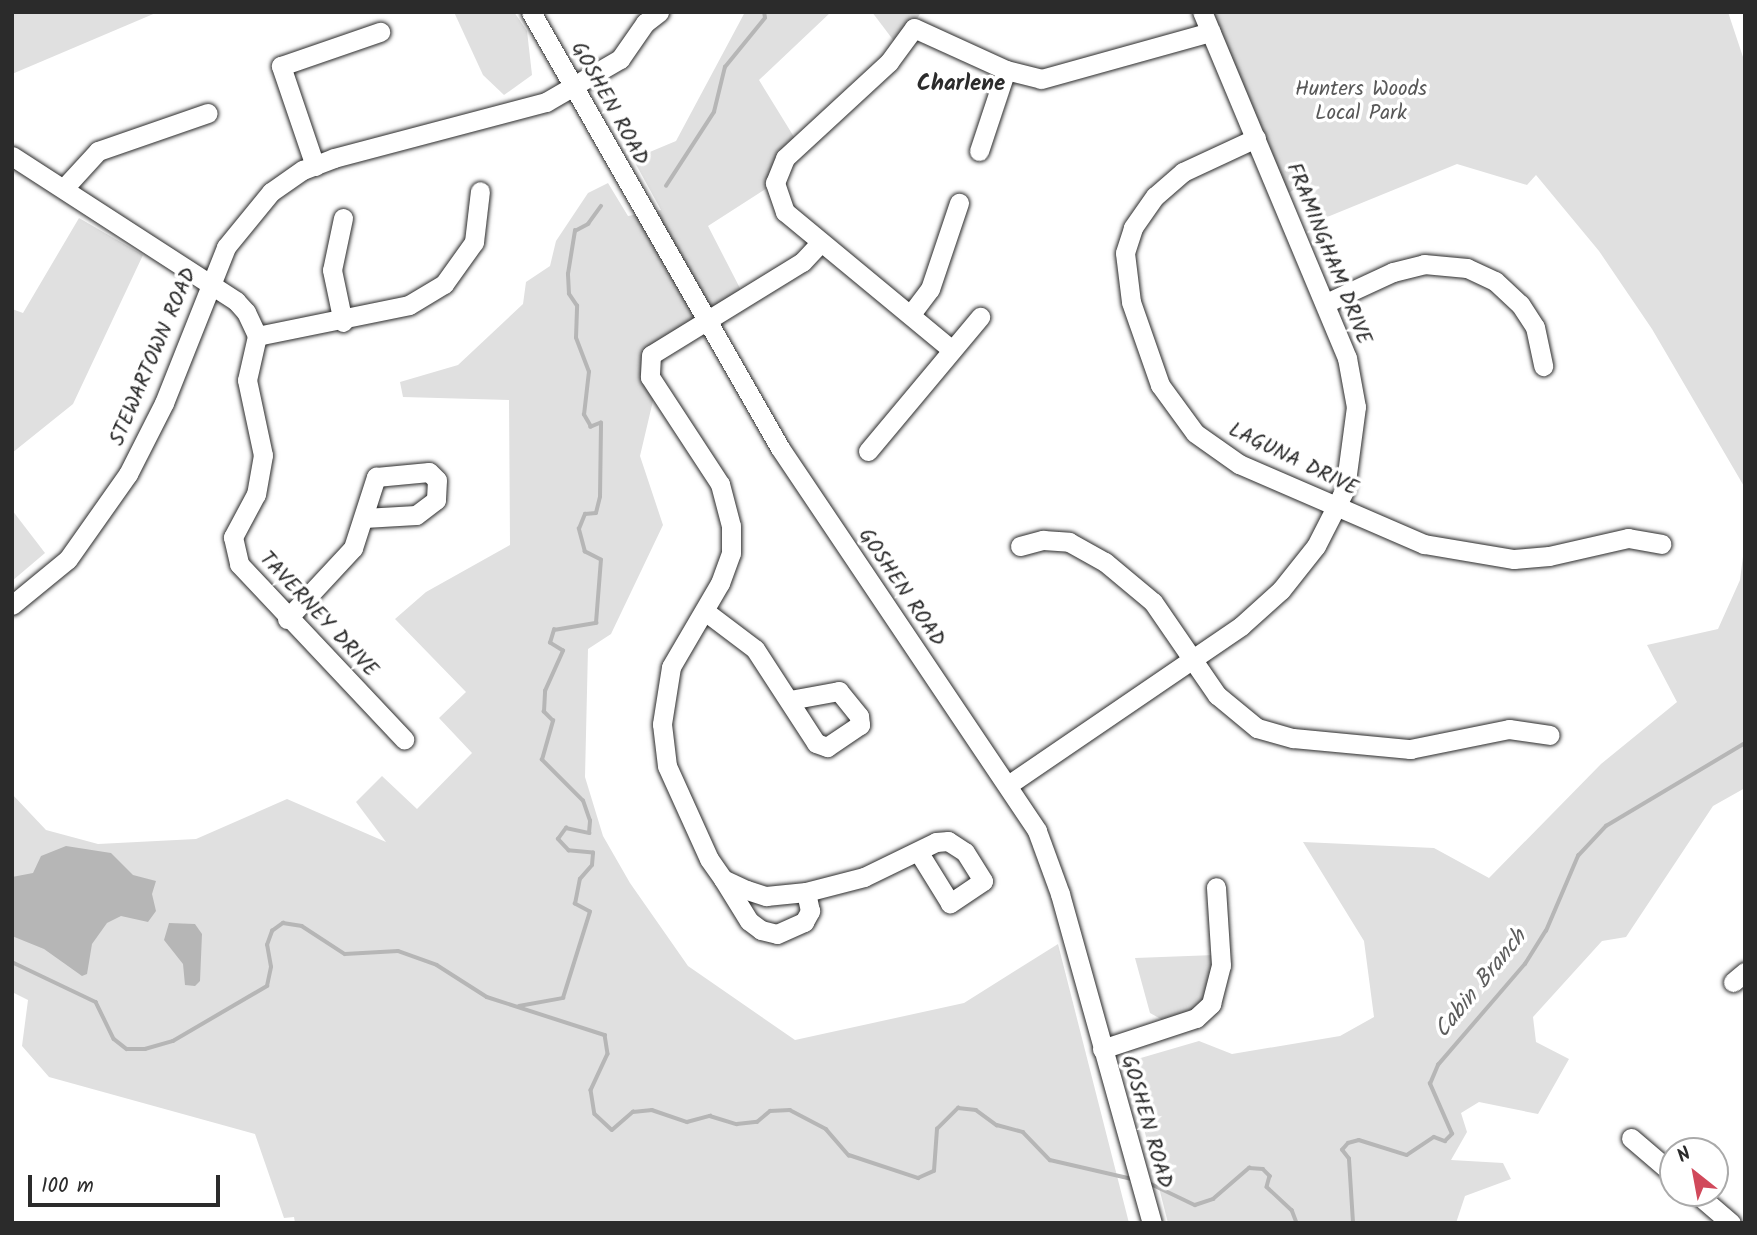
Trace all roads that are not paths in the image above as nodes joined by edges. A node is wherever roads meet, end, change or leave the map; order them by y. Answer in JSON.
{"nodes":[{"id":1,"x":531,"y":12,"type":"edge"},
{"id":2,"x":659,"y":12,"type":"edge"},
{"id":3,"x":1202,"y":12,"type":"edge"},
{"id":4,"x":917,"y":20,"type":"edge"},
{"id":5,"x":380,"y":32,"type":"dead end"},
{"id":6,"x":1211,"y":32,"type":"junction"},
{"id":7,"x":1006,"y":71,"type":"junction"},
{"id":8,"x":574,"y":87,"type":"junction"},
{"id":9,"x":208,"y":113,"type":"dead end"},
{"id":10,"x":1256,"y":138,"type":"junction"},
{"id":11,"x":979,"y":151,"type":"dead end"},
{"id":12,"x":12,"y":156,"type":"edge"},
{"id":13,"x":314,"y":166,"type":"junction"},
{"id":14,"x":65,"y":187,"type":"junction"},
{"id":15,"x":480,"y":191,"type":"dead end"},
{"id":16,"x":959,"y":203,"type":"dead end"},
{"id":17,"x":343,"y":218,"type":"dead end"},
{"id":18,"x":820,"y":243,"type":"junction"},
{"id":19,"x":210,"y":285,"type":"junction"},
{"id":20,"x":1326,"y":303,"type":"junction"},
{"id":21,"x":911,"y":314,"type":"junction"},
{"id":22,"x":980,"y":317,"type":"dead end"},
{"id":23,"x":703,"y":320,"type":"junction"},
{"id":24,"x":343,"y":322,"type":"junction"},
{"id":25,"x":257,"y":336,"type":"junction"},
{"id":26,"x":952,"y":351,"type":"junction"},
{"id":27,"x":1543,"y":366,"type":"dead end"},
{"id":28,"x":868,"y":451,"type":"dead end"},
{"id":29,"x":1336,"y":508,"type":"junction"},
{"id":30,"x":365,"y":518,"type":"dead end"},
{"id":31,"x":1661,"y":544,"type":"dead end"},
{"id":32,"x":1020,"y":546,"type":"dead end"},
{"id":33,"x":12,"y":605,"type":"edge"},
{"id":34,"x":706,"y":612,"type":"junction"},
{"id":35,"x":287,"y":620,"type":"junction"},
{"id":36,"x":1194,"y":660,"type":"junction"},
{"id":37,"x":790,"y":700,"type":"dead end"},
{"id":38,"x":1550,"y":735,"type":"dead end"},
{"id":39,"x":404,"y":739,"type":"dead end"},
{"id":40,"x":1008,"y":785,"type":"junction"},
{"id":41,"x":919,"y":853,"type":"dead end"},
{"id":42,"x":723,"y":879,"type":"junction"},
{"id":43,"x":1216,"y":887,"type":"dead end"},
{"id":44,"x":806,"y":892,"type":"junction"},
{"id":45,"x":1102,"y":1049,"type":"junction"},
{"id":46,"x":1630,"y":1138,"type":"dead end"},
{"id":47,"x":1659,"y":1162,"type":"edge"},
{"id":48,"x":1712,"y":1207,"type":"edge"},
{"id":49,"x":1152,"y":1223,"type":"edge"},
{"id":50,"x":1731,"y":1223,"type":"edge"}],
"edges":[{"from":1,"to":8,"type":"street","name":"GOSHEN ROAD"},
{"from":2,"to":8,"type":"street","name":"STEWARTOWN ROAD"},
{"from":3,"to":6,"type":"street","name":"FRAMINGHAM DRIVE"},
{"from":4,"to":7,"type":"street"},
{"from":4,"to":18,"type":"street"},
{"from":5,"to":13,"type":"street"},
{"from":6,"to":7,"type":"street"},
{"from":6,"to":10,"type":"street","name":"FRAMINGHAM DRIVE"},
{"from":7,"to":11,"type":"street"},
{"from":8,"to":13,"type":"street","name":"STEWARTOWN ROAD"},
{"from":8,"to":23,"type":"street","name":"GOSHEN ROAD"},
{"from":9,"to":14,"type":"street"},
{"from":10,"to":20,"type":"street","name":"FRAMINGHAM DRIVE"},
{"from":10,"to":29,"type":"street","name":"LAGUNA DRIVE"},
{"from":12,"to":14,"type":"street"},
{"from":13,"to":19,"type":"street","name":"STEWARTOWN ROAD"},
{"from":14,"to":19,"type":"street"},
{"from":15,"to":24,"type":"street"},
{"from":16,"to":21,"type":"street"},
{"from":17,"to":24,"type":"street"},
{"from":18,"to":21,"type":"street"},
{"from":18,"to":23,"type":"street"},
{"from":19,"to":25,"type":"street"},
{"from":19,"to":33,"type":"street","name":"STEWARTOWN ROAD"},
{"from":20,"to":27,"type":"street"},
{"from":20,"to":29,"type":"street","name":"FRAMINGHAM DRIVE"},
{"from":21,"to":26,"type":"street"},
{"from":22,"to":26,"type":"street"},
{"from":23,"to":34,"type":"street"},
{"from":23,"to":40,"type":"street","name":"GOSHEN ROAD"},
{"from":24,"to":25,"type":"street"},
{"from":25,"to":35,"type":"street","name":"TAVERNEY DRIVE"},
{"from":26,"to":28,"type":"street"},
{"from":29,"to":31,"type":"street","name":"LAGUNA DRIVE"},
{"from":29,"to":36,"type":"street","name":"FRAMINGHAM DRIVE"},
{"from":30,"to":35,"type":"street"},
{"from":32,"to":36,"type":"street"},
{"from":34,"to":37,"type":"street"},
{"from":34,"to":42,"type":"street"},
{"from":35,"to":39,"type":"street","name":"TAVERNEY DRIVE"},
{"from":36,"to":38,"type":"street"},
{"from":36,"to":40,"type":"street","name":"FRAMINGHAM DRIVE"},
{"from":40,"to":45,"type":"street","name":"GOSHEN ROAD"},
{"from":41,"to":44,"type":"street"},
{"from":42,"to":44,"type":"street"},
{"from":42,"to":44,"type":"street"},
{"from":43,"to":45,"type":"street"},
{"from":45,"to":49,"type":"street","name":"GOSHEN ROAD"},
{"from":46,"to":47,"type":"street"},
{"from":48,"to":50,"type":"street"}]}
